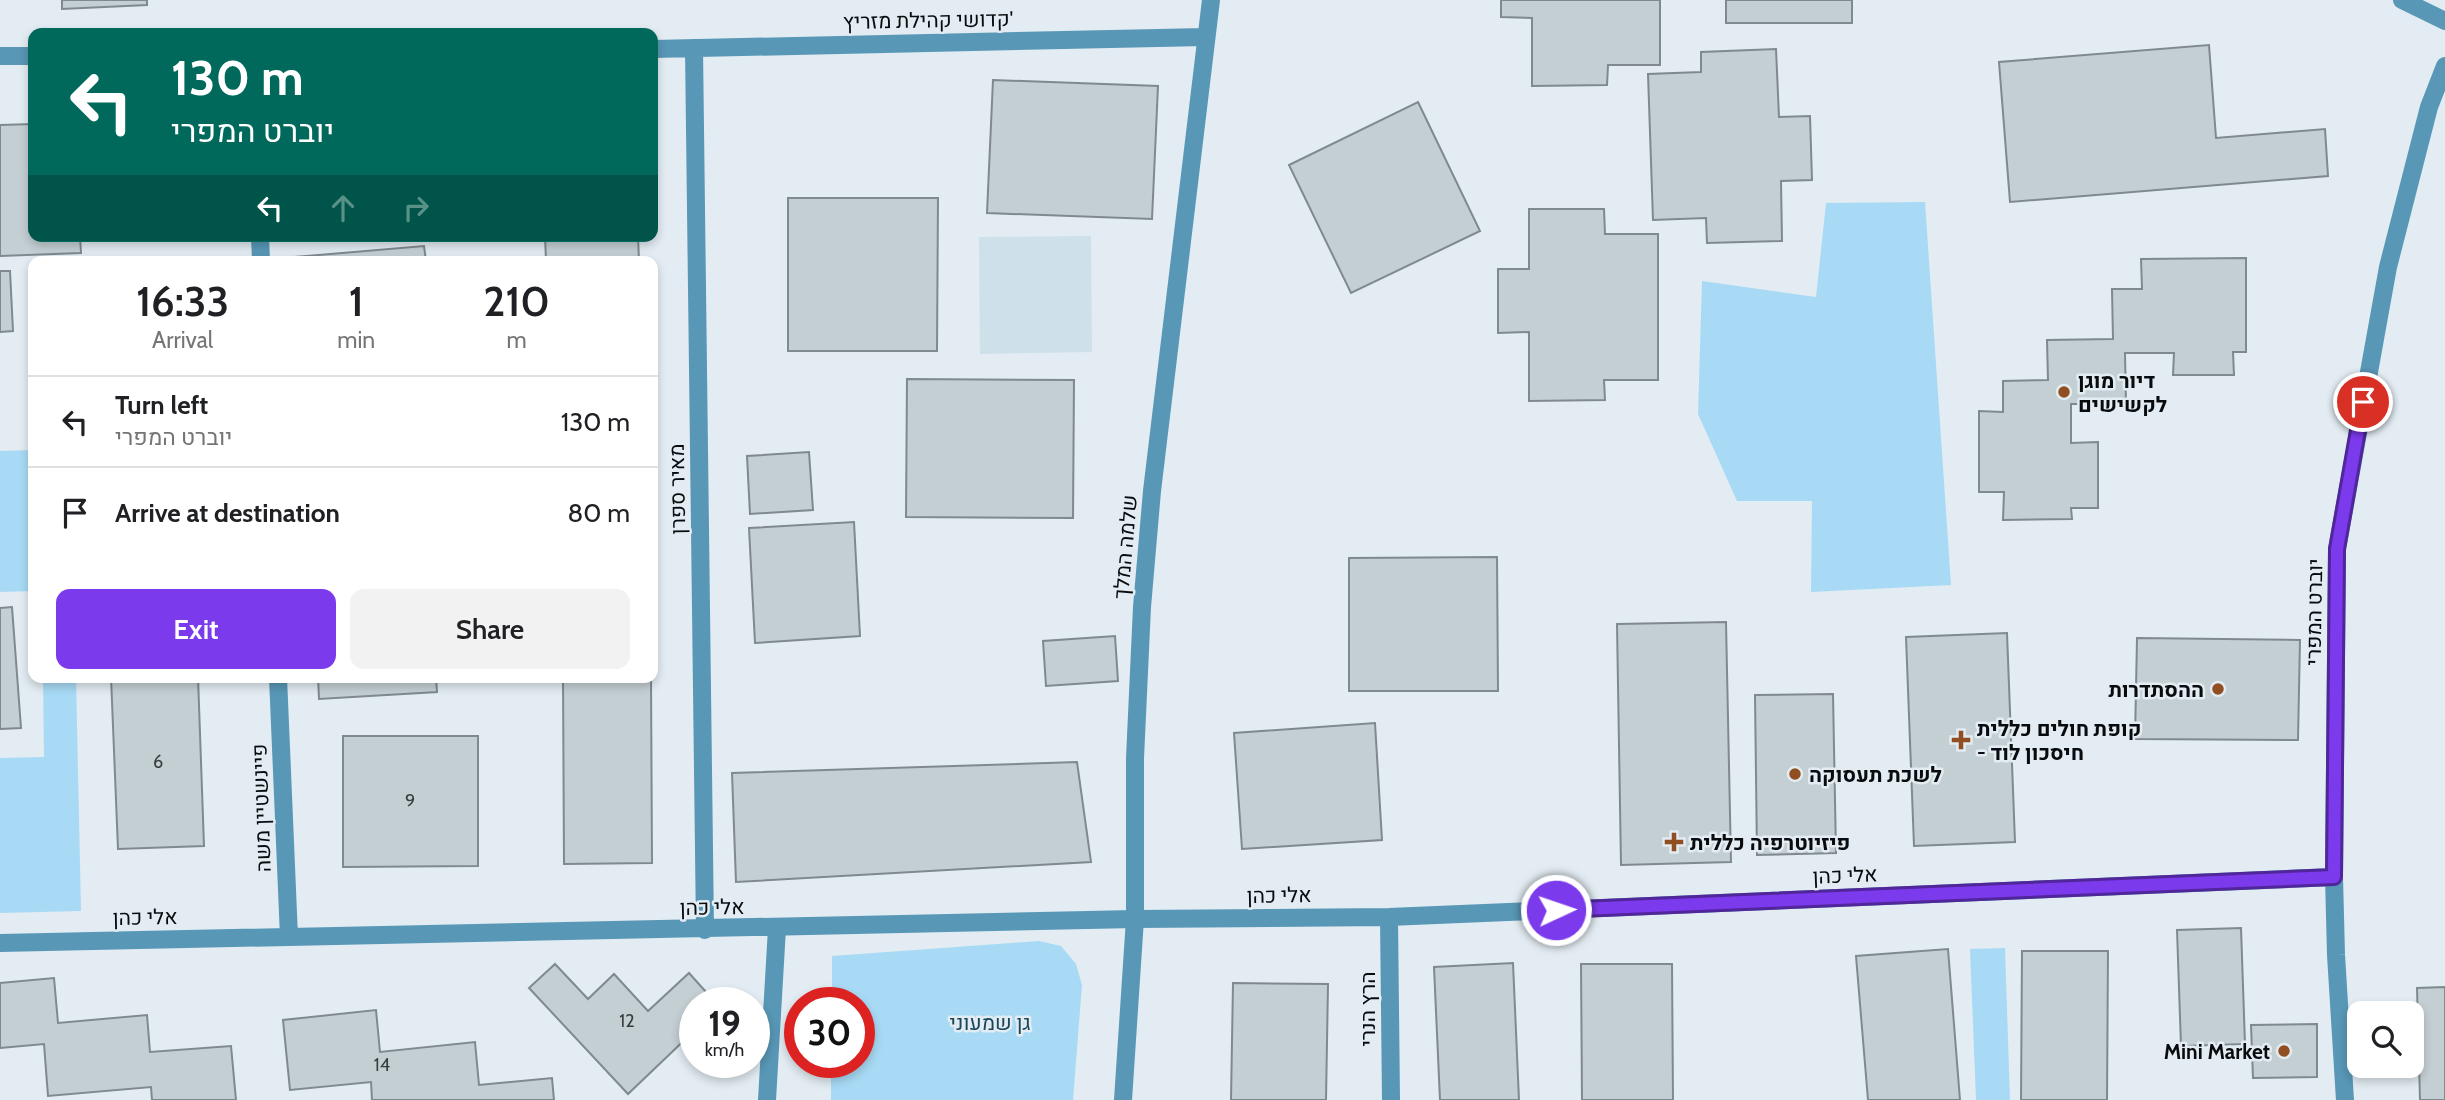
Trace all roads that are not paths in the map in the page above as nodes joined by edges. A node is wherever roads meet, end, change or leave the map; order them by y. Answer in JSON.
{"nodes":[{"id":1,"x":1211,"y":0,"type":"edge"},
{"id":2,"x":2402,"y":0,"type":"edge"},
{"id":3,"x":2445,"y":21,"type":"edge"},
{"id":4,"x":1205,"y":37,"type":"junction"},
{"id":5,"x":694,"y":48,"type":"junction"},
{"id":6,"x":658,"y":49,"type":"edge"},
{"id":7,"x":0,"y":56,"type":"edge"},
{"id":8,"x":28,"y":56,"type":"edge"},
{"id":9,"x":2445,"y":66,"type":"edge"},
{"id":10,"x":278,"y":683,"type":"edge"},
{"id":11,"x":2334,"y":877,"type":"junction"},
{"id":12,"x":1390,"y":917,"type":"junction"},
{"id":13,"x":1135,"y":919,"type":"junction"},
{"id":14,"x":777,"y":928,"type":"junction"},
{"id":15,"x":705,"y":930,"type":"junction"},
{"id":16,"x":289,"y":937,"type":"junction"},
{"id":17,"x":0,"y":943,"type":"edge"},
{"id":18,"x":767,"y":1100,"type":"edge"},
{"id":19,"x":1123,"y":1100,"type":"edge"},
{"id":20,"x":1391,"y":1100,"type":"edge"},
{"id":21,"x":2345,"y":1100,"type":"edge"}],
"edges":[{"from":1,"to":4,"type":"street","name":"שלמה המלך"},
{"from":2,"to":3,"type":"street"},
{"from":4,"to":5,"type":"street","name":"קדושי קהילת מזריץ'"},
{"from":4,"to":13,"type":"street","name":"שלמה המלך"},
{"from":5,"to":6,"type":"street","name":"קדושי קהילת מזריץ'"},
{"from":5,"to":15,"type":"street","name":"מאיר ספרן"},
{"from":7,"to":8,"type":"street"},
{"from":9,"to":11,"type":"street","name":"יוברט המפרי"},
{"from":10,"to":16,"type":"street","name":"פיינשטיין משה"},
{"from":11,"to":12,"type":"street","name":"אלי כהן"},
{"from":11,"to":21,"type":"street"},
{"from":12,"to":13,"type":"street","name":"אלי כהן"},
{"from":12,"to":20,"type":"street","name":"הרץ הנרי"},
{"from":13,"to":14,"type":"street","name":"אלי כהן"},
{"from":13,"to":19,"type":"street","name":"שלמה המלך"},
{"from":14,"to":15,"type":"street","name":"אלי כהן"},
{"from":14,"to":18,"type":"street"},
{"from":15,"to":16,"type":"street","name":"אלי כהן"},
{"from":16,"to":17,"type":"street","name":"אלי כהן"}]}
